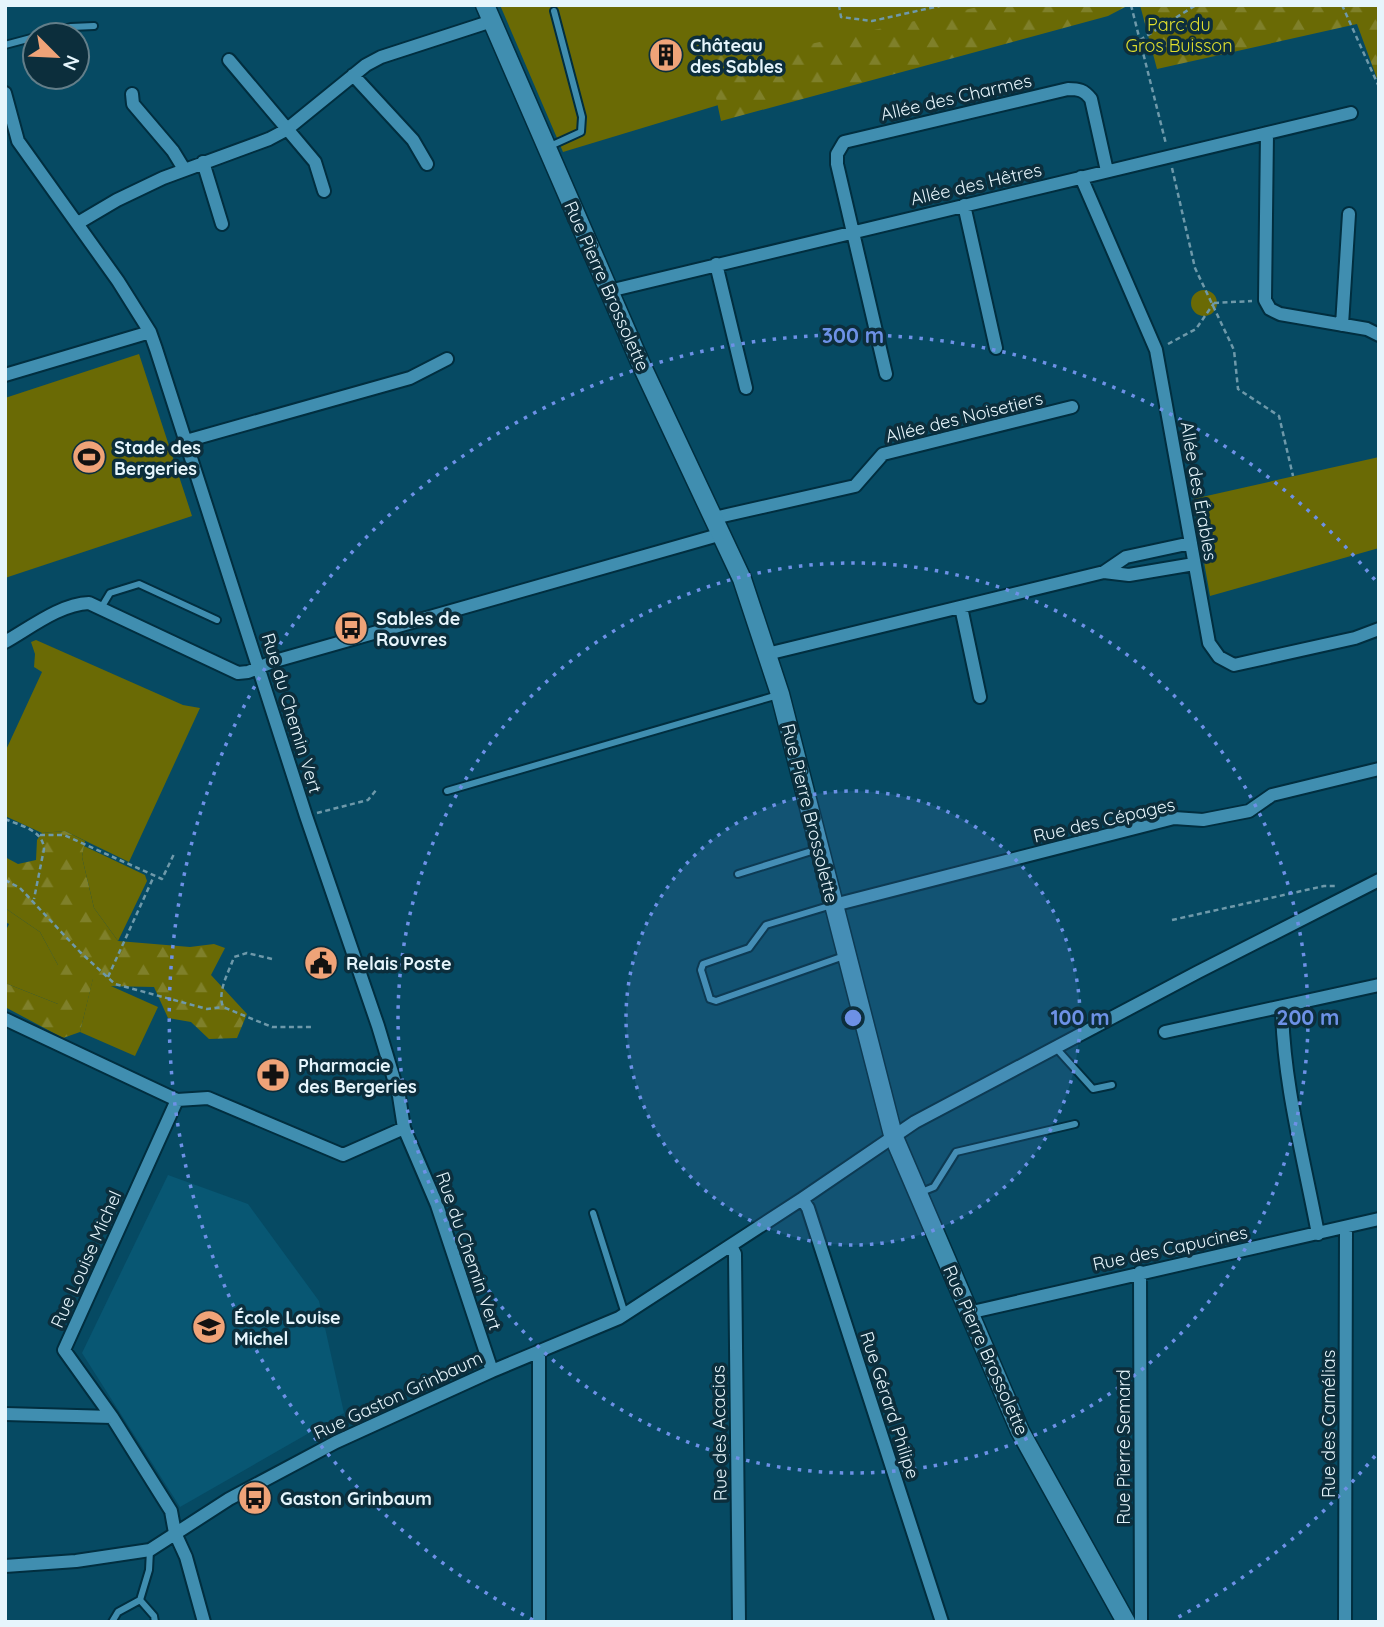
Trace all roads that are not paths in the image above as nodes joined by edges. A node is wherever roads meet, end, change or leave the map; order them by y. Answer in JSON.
{"nodes":[{"id":1,"x":554,"y":11,"type":"dead end"},
{"id":2,"x":489,"y":13,"type":"edge"},
{"id":3,"x":91,"y":26,"type":"edge"},
{"id":4,"x":94,"y":26,"type":"dead end"},
{"id":5,"x":229,"y":60,"type":"dead end"},
{"id":6,"x":353,"y":75,"type":"junction"},
{"id":7,"x":5,"y":93,"type":"edge"},
{"id":8,"x":132,"y":94,"type":"dead end"},
{"id":9,"x":1351,"y":113,"type":"dead end"},
{"id":10,"x":286,"y":130,"type":"junction"},
{"id":11,"x":1267,"y":133,"type":"junction"},
{"id":12,"x":546,"y":148,"type":"junction"},
{"id":13,"x":203,"y":163,"type":"junction"},
{"id":14,"x":427,"y":163,"type":"dead end"},
{"id":15,"x":184,"y":169,"type":"junction"},
{"id":16,"x":1107,"y":171,"type":"junction"},
{"id":17,"x":1080,"y":177,"type":"junction"},
{"id":18,"x":324,"y":191,"type":"dead end"},
{"id":19,"x":964,"y":205,"type":"junction"},
{"id":20,"x":1349,"y":214,"type":"dead end"},
{"id":21,"x":78,"y":223,"type":"junction"},
{"id":22,"x":222,"y":224,"type":"dead end"},
{"id":23,"x":852,"y":231,"type":"junction"},
{"id":24,"x":716,"y":264,"type":"junction"},
{"id":25,"x":609,"y":291,"type":"junction"},
{"id":26,"x":1342,"y":325,"type":"junction"},
{"id":27,"x":150,"y":332,"type":"junction"},
{"id":28,"x":1379,"y":335,"type":"edge"},
{"id":29,"x":996,"y":348,"type":"dead end"},
{"id":30,"x":447,"y":359,"type":"dead end"},
{"id":31,"x":886,"y":374,"type":"dead end"},
{"id":32,"x":5,"y":375,"type":"edge"},
{"id":33,"x":746,"y":388,"type":"dead end"},
{"id":34,"x":1072,"y":407,"type":"dead end"},
{"id":35,"x":186,"y":441,"type":"junction"},
{"id":36,"x":718,"y":526,"type":"junction"},
{"id":37,"x":1191,"y":543,"type":"junction"},
{"id":38,"x":1194,"y":564,"type":"junction"},
{"id":39,"x":1104,"y":572,"type":"junction"},
{"id":40,"x":961,"y":607,"type":"junction"},
{"id":41,"x":102,"y":608,"type":"junction"},
{"id":42,"x":217,"y":620,"type":"dead end"},
{"id":43,"x":1379,"y":629,"type":"edge"},
{"id":44,"x":5,"y":642,"type":"edge"},
{"id":45,"x":767,"y":654,"type":"junction"},
{"id":46,"x":260,"y":667,"type":"junction"},
{"id":47,"x":779,"y":694,"type":"junction"},
{"id":48,"x":980,"y":697,"type":"dead end"},
{"id":49,"x":1379,"y":769,"type":"edge"},
{"id":50,"x":447,"y":791,"type":"dead end"},
{"id":51,"x":820,"y":848,"type":"junction"},
{"id":52,"x":738,"y":874,"type":"dead end"},
{"id":53,"x":1379,"y":880,"type":"edge"},
{"id":54,"x":834,"y":905,"type":"junction"},
{"id":55,"x":847,"y":955,"type":"junction"},
{"id":56,"x":1379,"y":985,"type":"edge"},
{"id":57,"x":1282,"y":1007,"type":"junction"},
{"id":58,"x":5,"y":1019,"type":"edge"},
{"id":59,"x":1165,"y":1032,"type":"dead end"},
{"id":60,"x":1056,"y":1048,"type":"junction"},
{"id":61,"x":1112,"y":1086,"type":"dead end"},
{"id":62,"x":177,"y":1100,"type":"junction"},
{"id":63,"x":1075,"y":1124,"type":"dead end"},
{"id":64,"x":404,"y":1128,"type":"junction"},
{"id":65,"x":893,"y":1135,"type":"junction"},
{"id":66,"x":918,"y":1194,"type":"junction"},
{"id":67,"x":802,"y":1199,"type":"junction"},
{"id":68,"x":593,"y":1213,"type":"dead end"},
{"id":69,"x":1379,"y":1219,"type":"edge"},
{"id":70,"x":1346,"y":1227,"type":"junction"},
{"id":71,"x":1318,"y":1234,"type":"junction"},
{"id":72,"x":731,"y":1246,"type":"junction"},
{"id":73,"x":1140,"y":1272,"type":"junction"},
{"id":74,"x":968,"y":1313,"type":"junction"},
{"id":75,"x":625,"y":1314,"type":"junction"},
{"id":76,"x":539,"y":1351,"type":"junction"},
{"id":77,"x":492,"y":1371,"type":"junction"},
{"id":78,"x":5,"y":1414,"type":"edge"},
{"id":79,"x":111,"y":1418,"type":"junction"},
{"id":80,"x":175,"y":1534,"type":"junction"},
{"id":81,"x":150,"y":1549,"type":"junction"},
{"id":82,"x":5,"y":1566,"type":"edge"},
{"id":83,"x":140,"y":1600,"type":"junction"},
{"id":84,"x":112,"y":1622,"type":"edge"},
{"id":85,"x":156,"y":1622,"type":"edge"},
{"id":86,"x":204,"y":1622,"type":"edge"},
{"id":87,"x":538,"y":1622,"type":"edge"},
{"id":88,"x":738,"y":1622,"type":"edge"},
{"id":89,"x":942,"y":1622,"type":"edge"},
{"id":90,"x":1126,"y":1622,"type":"edge"},
{"id":91,"x":1141,"y":1622,"type":"edge"},
{"id":92,"x":1345,"y":1622,"type":"edge"}],
"edges":[{"from":1,"to":12,"type":"lane"},
{"from":2,"to":6,"type":"street"},
{"from":2,"to":12,"type":"street","name":"Rue Pierre Brossolette"},
{"from":3,"to":4,"type":"lane"},
{"from":5,"to":10,"type":"street"},
{"from":6,"to":10,"type":"street"},
{"from":6,"to":14,"type":"street"},
{"from":7,"to":21,"type":"street","name":"Rue du Chemin Vert"},
{"from":8,"to":15,"type":"street"},
{"from":9,"to":11,"type":"street","name":"Allée des Hêtres"},
{"from":10,"to":13,"type":"street"},
{"from":10,"to":18,"type":"street"},
{"from":11,"to":16,"type":"street","name":"Allée des Hêtres"},
{"from":11,"to":26,"type":"street"},
{"from":12,"to":25,"type":"street","name":"Rue Pierre Brossolette"},
{"from":13,"to":15,"type":"street"},
{"from":13,"to":22,"type":"street"},
{"from":15,"to":21,"type":"street"},
{"from":16,"to":17,"type":"street","name":"Allée des Hêtres"},
{"from":16,"to":23,"type":"street","name":"Allée des Charmes"},
{"from":17,"to":19,"type":"street","name":"Allée des Hêtres"},
{"from":17,"to":37,"type":"street","name":"Allée des Érables"},
{"from":19,"to":23,"type":"street","name":"Allée des Hêtres"},
{"from":19,"to":29,"type":"street"},
{"from":20,"to":26,"type":"street"},
{"from":21,"to":27,"type":"street","name":"Rue du Chemin Vert"},
{"from":23,"to":24,"type":"street","name":"Allée des Hêtres"},
{"from":23,"to":31,"type":"street","name":"Allée des Charmes"},
{"from":24,"to":25,"type":"street","name":"Allée des Hêtres"},
{"from":24,"to":33,"type":"street"},
{"from":25,"to":36,"type":"street","name":"Rue Pierre Brossolette"},
{"from":26,"to":28,"type":"street"},
{"from":27,"to":32,"type":"street"},
{"from":27,"to":35,"type":"street","name":"Rue du Chemin Vert"},
{"from":30,"to":35,"type":"street"},
{"from":34,"to":36,"type":"street","name":"Allée des Noisetiers"},
{"from":35,"to":46,"type":"street","name":"Rue du Chemin Vert"},
{"from":36,"to":45,"type":"street","name":"Rue Pierre Brossolette"},
{"from":36,"to":46,"type":"street","name":"Allée des Noisetiers"},
{"from":37,"to":38,"type":"street","name":"Allée des Érables"},
{"from":37,"to":39,"type":"street"},
{"from":38,"to":39,"type":"street"},
{"from":38,"to":43,"type":"street","name":"Allée des Érables"},
{"from":39,"to":40,"type":"street"},
{"from":40,"to":45,"type":"street"},
{"from":40,"to":48,"type":"street"},
{"from":41,"to":42,"type":"lane"},
{"from":41,"to":44,"type":"street"},
{"from":41,"to":46,"type":"street","name":"Allée des Noisetiers"},
{"from":45,"to":47,"type":"street","name":"Rue Pierre Brossolette"},
{"from":46,"to":64,"type":"street","name":"Rue du Chemin Vert"},
{"from":47,"to":50,"type":"lane"},
{"from":47,"to":51,"type":"street","name":"Rue Pierre Brossolette"},
{"from":49,"to":54,"type":"street","name":"Rue des Cépages"},
{"from":51,"to":52,"type":"lane"},
{"from":51,"to":54,"type":"street","name":"Rue Pierre Brossolette"},
{"from":53,"to":60,"type":"street","name":"Rue Gaston Grinbaum"},
{"from":54,"to":55,"type":"street","name":"Rue Pierre Brossolette"},
{"from":54,"to":55,"type":"lane"},
{"from":55,"to":65,"type":"street","name":"Rue Pierre Brossolette"},
{"from":56,"to":57,"type":"street"},
{"from":57,"to":59,"type":"street"},
{"from":57,"to":71,"type":"street"},
{"from":58,"to":62,"type":"street"},
{"from":60,"to":61,"type":"lane"},
{"from":60,"to":65,"type":"street","name":"Rue Gaston Grinbaum"},
{"from":62,"to":64,"type":"street"},
{"from":62,"to":79,"type":"street","name":"Rue Louise Michel"},
{"from":63,"to":66,"type":"lane"},
{"from":64,"to":77,"type":"street","name":"Rue du Chemin Vert"},
{"from":65,"to":66,"type":"street","name":"Rue Pierre Brossolette"},
{"from":65,"to":67,"type":"street","name":"Rue Gaston Grinbaum"},
{"from":66,"to":74,"type":"street","name":"Rue Pierre Brossolette"},
{"from":67,"to":72,"type":"street","name":"Rue Gaston Grinbaum"},
{"from":67,"to":89,"type":"street","name":"Rue Gérard Philipe"},
{"from":68,"to":75,"type":"lane"},
{"from":69,"to":70,"type":"street","name":"Rue des Capucines"},
{"from":70,"to":71,"type":"street","name":"Rue des Capucines"},
{"from":70,"to":92,"type":"street","name":"Rue des Camélias"},
{"from":71,"to":73,"type":"street","name":"Rue des Capucines"},
{"from":72,"to":75,"type":"street","name":"Rue Gaston Grinbaum"},
{"from":72,"to":88,"type":"street","name":"Rue des Acacias"},
{"from":73,"to":74,"type":"street","name":"Rue des Capucines"},
{"from":73,"to":91,"type":"street","name":"Rue Pierre Semard"},
{"from":74,"to":90,"type":"street","name":"Rue Pierre Brossolette"},
{"from":75,"to":76,"type":"street","name":"Rue Gaston Grinbaum"},
{"from":76,"to":77,"type":"street","name":"Rue Gaston Grinbaum"},
{"from":76,"to":87,"type":"street"},
{"from":77,"to":80,"type":"street","name":"Rue Gaston Grinbaum"},
{"from":78,"to":79,"type":"street"},
{"from":79,"to":80,"type":"street","name":"Rue Louise Michel"},
{"from":80,"to":81,"type":"street","name":"Rue Gaston Grinbaum"},
{"from":80,"to":86,"type":"street","name":"Rue Louise Michel"},
{"from":81,"to":82,"type":"street","name":"Rue Gaston Grinbaum"},
{"from":81,"to":83,"type":"lane"},
{"from":83,"to":84,"type":"lane"},
{"from":83,"to":85,"type":"lane"}]}
